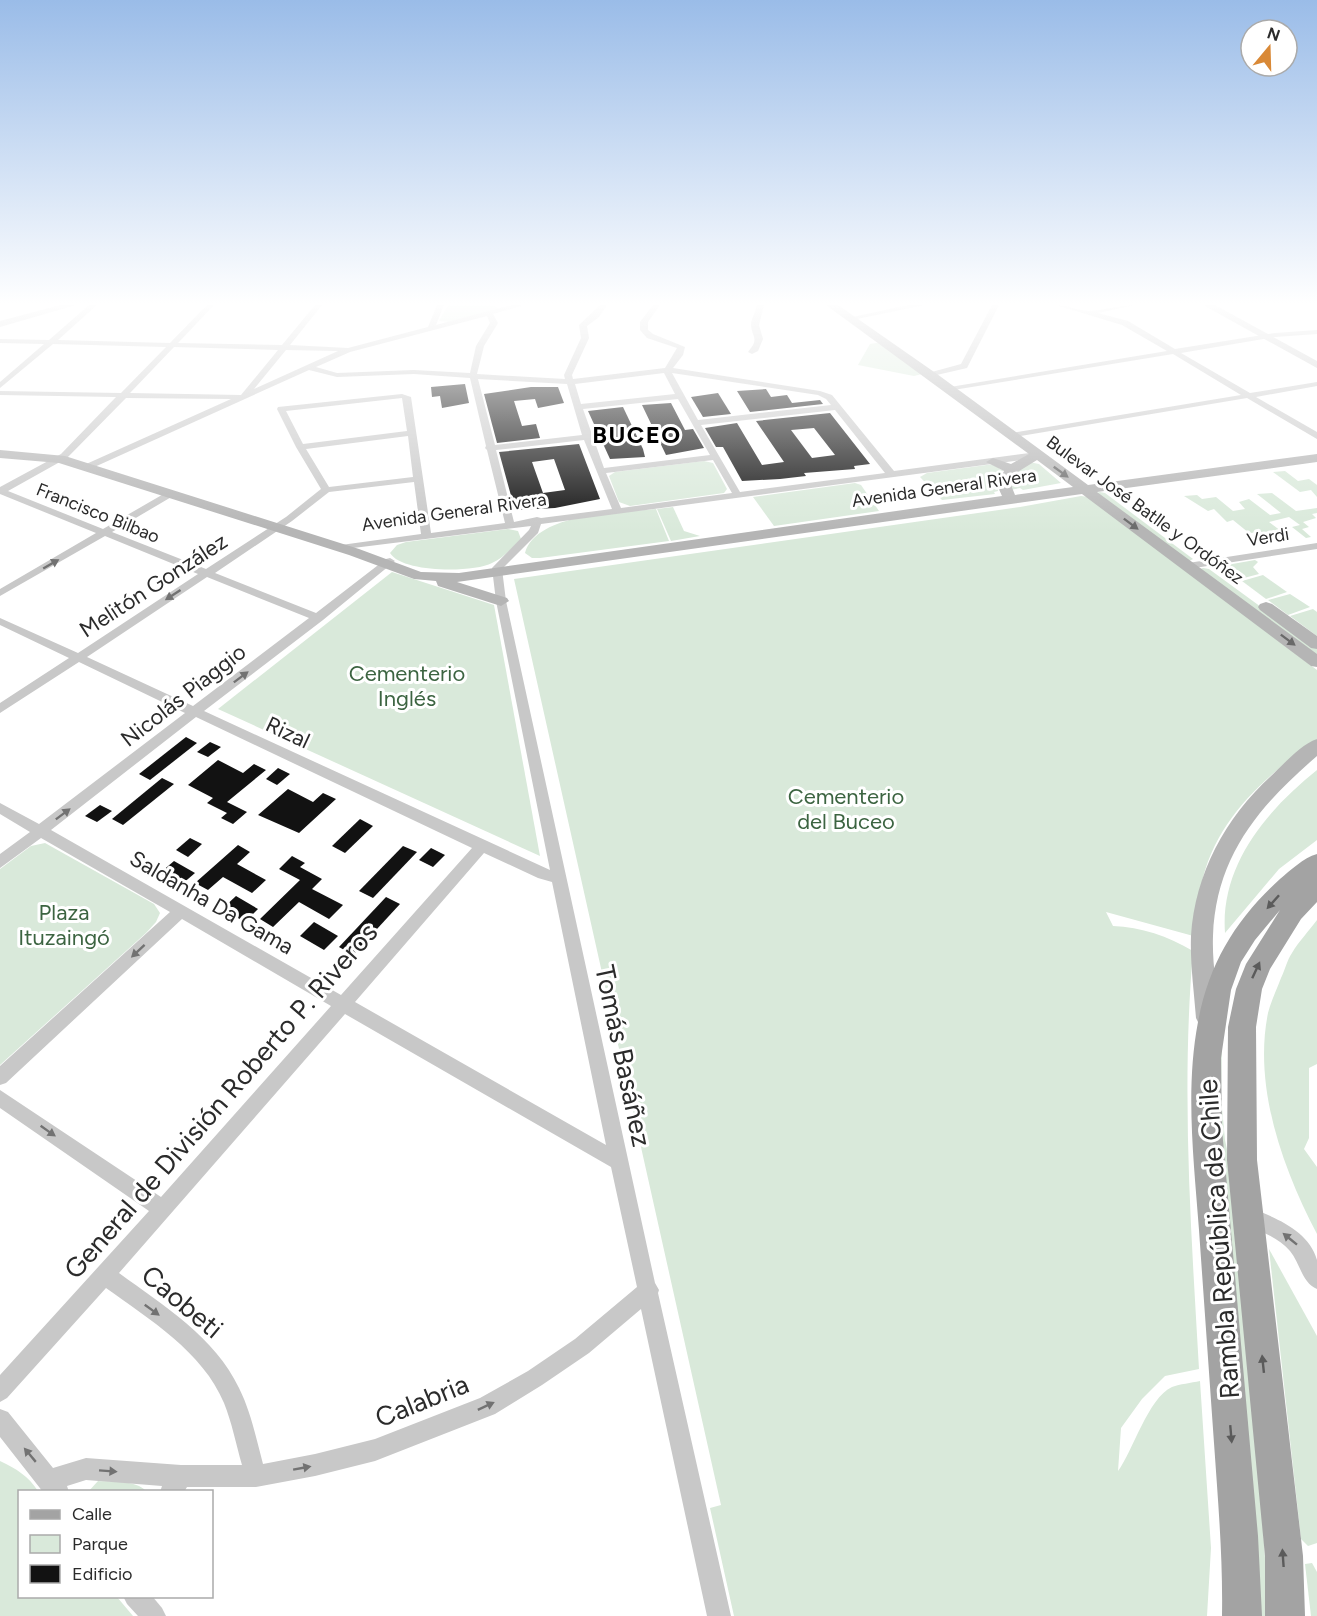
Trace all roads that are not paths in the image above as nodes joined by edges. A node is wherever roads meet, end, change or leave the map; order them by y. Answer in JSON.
{"nodes":[{"id":1,"x":138,"y":380,"type":"edge"},
{"id":2,"x":257,"y":380,"type":"edge"},
{"id":3,"x":279,"y":380,"type":"edge"},
{"id":4,"x":474,"y":380,"type":"edge"},
{"id":5,"x":543,"y":380,"type":"edge"},
{"id":6,"x":581,"y":380,"type":"edge"},
{"id":7,"x":672,"y":380,"type":"edge"},
{"id":8,"x":736,"y":380,"type":"edge"},
{"id":9,"x":939,"y":380,"type":"edge"},
{"id":10,"x":956,"y":380,"type":"edge"},
{"id":11,"x":1005,"y":380,"type":"edge"},
{"id":12,"x":1222,"y":380,"type":"edge"},
{"id":13,"x":568,"y":382,"type":"junction"},
{"id":14,"x":1317,"y":384,"type":"edge"},
{"id":15,"x":965,"y":387,"type":"junction"},
{"id":16,"x":950,"y":389,"type":"junction"},
{"id":17,"x":0,"y":393,"type":"edge"},
{"id":18,"x":125,"y":394,"type":"junction"},
{"id":19,"x":679,"y":396,"type":"junction"},
{"id":20,"x":1248,"y":396,"type":"junction"},
{"id":21,"x":243,"y":397,"type":"junction"},
{"id":22,"x":578,"y":407,"type":"junction"},
{"id":23,"x":837,"y":407,"type":"junction"},
{"id":24,"x":695,"y":423,"type":"junction"},
{"id":25,"x":1029,"y":433,"type":"junction"},
{"id":26,"x":413,"y":434,"type":"junction"},
{"id":27,"x":1012,"y":436,"type":"junction"},
{"id":28,"x":1317,"y":436,"type":"edge"},
{"id":29,"x":587,"y":437,"type":"junction"},
{"id":30,"x":300,"y":447,"type":"junction"},
{"id":31,"x":489,"y":448,"type":"junction"},
{"id":32,"x":0,"y":454,"type":"edge"},
{"id":33,"x":1037,"y":454,"type":"junction"},
{"id":34,"x":715,"y":457,"type":"junction"},
{"id":35,"x":60,"y":459,"type":"junction"},
{"id":36,"x":1316,"y":459,"type":"edge"},
{"id":37,"x":993,"y":462,"type":"junction"},
{"id":38,"x":87,"y":467,"type":"junction"},
{"id":39,"x":1012,"y":469,"type":"junction"},
{"id":40,"x":602,"y":471,"type":"junction"},
{"id":41,"x":892,"y":475,"type":"junction"},
{"id":42,"x":417,"y":479,"type":"junction"},
{"id":43,"x":1103,"y":487,"type":"junction"},
{"id":44,"x":1084,"y":489,"type":"junction"},
{"id":45,"x":326,"y":490,"type":"junction"},
{"id":46,"x":0,"y":491,"type":"edge"},
{"id":47,"x":170,"y":494,"type":"junction"},
{"id":48,"x":736,"y":494,"type":"junction"},
{"id":49,"x":1010,"y":498,"type":"junction"},
{"id":50,"x":617,"y":510,"type":"junction"},
{"id":51,"x":537,"y":520,"type":"junction"},
{"id":52,"x":510,"y":524,"type":"junction"},
{"id":53,"x":274,"y":528,"type":"junction"},
{"id":54,"x":103,"y":533,"type":"junction"},
{"id":55,"x":426,"y":535,"type":"junction"},
{"id":56,"x":1317,"y":546,"type":"edge"},
{"id":57,"x":347,"y":550,"type":"junction"},
{"id":58,"x":388,"y":563,"type":"junction"},
{"id":59,"x":1206,"y":564,"type":"junction"},
{"id":60,"x":1188,"y":566,"type":"junction"},
{"id":61,"x":497,"y":571,"type":"junction"},
{"id":62,"x":205,"y":574,"type":"junction"},
{"id":63,"x":426,"y":577,"type":"junction"},
{"id":64,"x":0,"y":593,"type":"edge"},
{"id":65,"x":501,"y":601,"type":"junction"},
{"id":66,"x":319,"y":618,"type":"junction"},
{"id":67,"x":0,"y":621,"type":"edge"},
{"id":68,"x":1317,"y":644,"type":"edge"},
{"id":69,"x":77,"y":658,"type":"junction"},
{"id":70,"x":1317,"y":662,"type":"edge"},
{"id":71,"x":0,"y":709,"type":"edge"},
{"id":72,"x":194,"y":712,"type":"junction"},
{"id":73,"x":1317,"y":746,"type":"edge"},
{"id":74,"x":1317,"y":757,"type":"edge"},
{"id":75,"x":0,"y":808,"type":"edge"},
{"id":76,"x":41,"y":831,"type":"junction"},
{"id":77,"x":482,"y":846,"type":"junction"},
{"id":78,"x":0,"y":862,"type":"edge"},
{"id":79,"x":1317,"y":863,"type":"edge"},
{"id":80,"x":560,"y":878,"type":"junction"},
{"id":81,"x":1317,"y":886,"type":"edge"},
{"id":82,"x":182,"y":911,"type":"junction"},
{"id":83,"x":1223,"y":977,"type":"junction"},
{"id":84,"x":342,"y":1003,"type":"junction"},
{"id":85,"x":1209,"y":1040,"type":"junction"},
{"id":86,"x":0,"y":1077,"type":"edge"},
{"id":87,"x":0,"y":1098,"type":"edge"},
{"id":88,"x":1242,"y":1160,"type":"junction"},
{"id":89,"x":619,"y":1162,"type":"junction"},
{"id":90,"x":162,"y":1210,"type":"junction"},
{"id":91,"x":1248,"y":1215,"type":"junction"},
{"id":92,"x":105,"y":1275,"type":"junction"},
{"id":93,"x":1317,"y":1279,"type":"edge"},
{"id":94,"x":649,"y":1290,"type":"junction"},
{"id":95,"x":0,"y":1391,"type":"edge"},
{"id":96,"x":0,"y":1420,"type":"edge"},
{"id":97,"x":256,"y":1476,"type":"junction"},
{"id":98,"x":176,"y":1484,"type":"edge"},
{"id":99,"x":55,"y":1486,"type":"edge"},
{"id":100,"x":137,"y":1598,"type":"edge"},
{"id":101,"x":154,"y":1616,"type":"edge"},
{"id":102,"x":719,"y":1616,"type":"edge"},
{"id":103,"x":1242,"y":1616,"type":"edge"},
{"id":104,"x":1285,"y":1616,"type":"edge"}],
"edges":[{"from":1,"to":18,"type":"street"},
{"from":2,"to":21,"type":"street"},
{"from":3,"to":21,"type":"street"},
{"from":4,"to":31,"type":"street"},
{"from":5,"to":13,"type":"street"},
{"from":6,"to":13,"type":"street"},
{"from":7,"to":19,"type":"street"},
{"from":8,"to":23,"type":"street"},
{"from":9,"to":16,"type":"main road","name":"Bulevar José Batlle y Ordóñez"},
{"from":10,"to":15,"type":"main road","name":"Bulevar José Batlle y Ordóñez"},
{"from":11,"to":15,"type":"street"},
{"from":12,"to":20,"type":"street"},
{"from":13,"to":22,"type":"street"},
{"from":14,"to":20,"type":"street"},
{"from":15,"to":16,"type":"street"},
{"from":15,"to":25,"type":"main road","name":"Bulevar José Batlle y Ordóñez"},
{"from":16,"to":27,"type":"main road","name":"Bulevar José Batlle y Ordóñez"},
{"from":17,"to":18,"type":"street"},
{"from":18,"to":21,"type":"street"},
{"from":18,"to":35,"type":"street"},
{"from":19,"to":22,"type":"street"},
{"from":19,"to":24,"type":"street"},
{"from":20,"to":25,"type":"street"},
{"from":20,"to":28,"type":"street"},
{"from":21,"to":38,"type":"street"},
{"from":22,"to":29,"type":"street"},
{"from":23,"to":24,"type":"street"},
{"from":23,"to":41,"type":"street"},
{"from":24,"to":34,"type":"street"},
{"from":25,"to":27,"type":"street"},
{"from":25,"to":43,"type":"main road","name":"Bulevar José Batlle y Ordóñez"},
{"from":26,"to":30,"type":"street"},
{"from":26,"to":30,"type":"street"},
{"from":26,"to":42,"type":"street"},
{"from":27,"to":33,"type":"main road","name":"Bulevar José Batlle y Ordóñez"},
{"from":29,"to":31,"type":"street"},
{"from":29,"to":40,"type":"street"},
{"from":30,"to":45,"type":"street"},
{"from":31,"to":52,"type":"street"},
{"from":32,"to":35,"type":"main road","name":"Avenida General Rivera"},
{"from":33,"to":37,"type":"street","name":"Avenida General Rivera"},
{"from":33,"to":39,"type":"main road"},
{"from":33,"to":44,"type":"main road","name":"Bulevar José Batlle y Ordóñez","one_way":true},
{"from":34,"to":40,"type":"street"},
{"from":34,"to":48,"type":"street"},
{"from":35,"to":38,"type":"main road","name":"Avenida General Rivera"},
{"from":35,"to":46,"type":"street"},
{"from":36,"to":43,"type":"main road","name":"Avenida General Rivera"},
{"from":37,"to":39,"type":"main road"},
{"from":37,"to":41,"type":"street","name":"Avenida General Rivera"},
{"from":38,"to":47,"type":"main road","name":"Avenida General Rivera"},
{"from":39,"to":49,"type":"main road"},
{"from":40,"to":50,"type":"street"},
{"from":41,"to":48,"type":"street","name":"Avenida General Rivera"},
{"from":42,"to":45,"type":"street"},
{"from":42,"to":55,"type":"street"},
{"from":43,"to":44,"type":"main road","name":"Avenida General Rivera"},
{"from":43,"to":59,"type":"main road","name":"Bulevar José Batlle y Ordóñez"},
{"from":44,"to":49,"type":"main road","name":"Avenida General Rivera"},
{"from":44,"to":60,"type":"main road","name":"Bulevar José Batlle y Ordóñez","one_way":true},
{"from":45,"to":53,"type":"street","name":"Melitón González"},
{"from":46,"to":54,"type":"street","name":"Francisco Bilbao"},
{"from":47,"to":53,"type":"main road","name":"Avenida General Rivera"},
{"from":47,"to":54,"type":"street"},
{"from":48,"to":50,"type":"street","name":"Avenida General Rivera"},
{"from":49,"to":61,"type":"main road","name":"Avenida General Rivera"},
{"from":50,"to":51,"type":"street","name":"Avenida General Rivera"},
{"from":51,"to":52,"type":"street","name":"Avenida General Rivera"},
{"from":51,"to":61,"type":"street"},
{"from":52,"to":55,"type":"street","name":"Avenida General Rivera"},
{"from":53,"to":57,"type":"main road","name":"Avenida General Rivera"},
{"from":53,"to":62,"type":"street","name":"Melitón González"},
{"from":54,"to":62,"type":"street","name":"Francisco Bilbao"},
{"from":64,"to":54,"type":"street","one_way":true},
{"from":55,"to":57,"type":"street","name":"Avenida General Rivera"},
{"from":56,"to":59,"type":"street","name":"Verdi"},
{"from":57,"to":58,"type":"main road","name":"Avenida General Rivera"},
{"from":58,"to":61,"type":"main road","name":"Avenida General Rivera"},
{"from":58,"to":63,"type":"main road","name":"Avenida General Rivera"},
{"from":58,"to":66,"type":"street","name":"Nicolás Piaggio"},
{"from":59,"to":60,"type":"street","name":"Verdi"},
{"from":59,"to":68,"type":"main road","name":"Bulevar José Batlle y Ordóñez"},
{"from":60,"to":70,"type":"main road","name":"Bulevar José Batlle y Ordóñez","one_way":true},
{"from":61,"to":63,"type":"main road","name":"Avenida General Rivera"},
{"from":61,"to":65,"type":"street","name":"Tomás Basáñez"},
{"from":62,"to":66,"type":"street","name":"Francisco Bilbao"},
{"from":62,"to":69,"type":"street","name":"Melitón González","one_way":true},
{"from":63,"to":65,"type":"main road"},
{"from":65,"to":80,"type":"street","name":"Tomás Basáñez"},
{"from":72,"to":66,"type":"street","name":"Nicolás Piaggio","one_way":true},
{"from":67,"to":69,"type":"street","name":"Rizal"},
{"from":69,"to":71,"type":"street","name":"Melitón González"},
{"from":69,"to":72,"type":"street","name":"Rizal"},
{"from":76,"to":72,"type":"street","name":"Nicolás Piaggio","one_way":true},
{"from":72,"to":77,"type":"street","name":"Rizal"},
{"from":73,"to":85,"type":"main road"},
{"from":74,"to":83,"type":"main road"},
{"from":75,"to":76,"type":"street","name":"Saldanha Da Gama"},
{"from":76,"to":78,"type":"street","name":"Nicolás Piaggio"},
{"from":76,"to":82,"type":"street","name":"Saldanha Da Gama"},
{"from":77,"to":80,"type":"street","name":"Rizal"},
{"from":77,"to":84,"type":"street","name":"General de División Roberto P. Riveros"},
{"from":79,"to":83,"type":"main road","name":"Rambla República de Chile","one_way":true},
{"from":80,"to":89,"type":"street","name":"Tomás Basáñez"},
{"from":88,"to":81,"type":"main road","name":"Rambla República de Chile","one_way":true},
{"from":82,"to":84,"type":"street","name":"Saldanha Da Gama"},
{"from":82,"to":86,"type":"street","one_way":true},
{"from":83,"to":85,"type":"main road","name":"Rambla República de Chile"},
{"from":83,"to":88,"type":"main road"},
{"from":84,"to":89,"type":"street","name":"Saldanha Da Gama"},
{"from":84,"to":90,"type":"street","name":"General de División Roberto P. Riveros"},
{"from":85,"to":103,"type":"main road","name":"Rambla República de Chile","one_way":true},
{"from":87,"to":90,"type":"street","one_way":true},
{"from":88,"to":91,"type":"main road","name":"Rambla República de Chile"},
{"from":89,"to":94,"type":"street","name":"Tomás Basáñez"},
{"from":90,"to":92,"type":"street","name":"General de División Roberto P. Riveros"},
{"from":93,"to":91,"type":"street","name":"Rambla República de Chile","one_way":true},
{"from":104,"to":91,"type":"main road","name":"Rambla República de Chile","one_way":true},
{"from":92,"to":95,"type":"street","name":"General de División Roberto P. Riveros"},
{"from":92,"to":97,"type":"street","name":"Caobeti","one_way":true},
{"from":97,"to":94,"type":"street","name":"Calabria","one_way":true},
{"from":94,"to":102,"type":"street","name":"Tomás Basáñez"},
{"from":99,"to":96,"type":"street","one_way":true},
{"from":97,"to":98,"type":"street","name":"Calabria"},
{"from":99,"to":98,"type":"street","name":"Calabria","one_way":true},
{"from":100,"to":101,"type":"street"}]}
